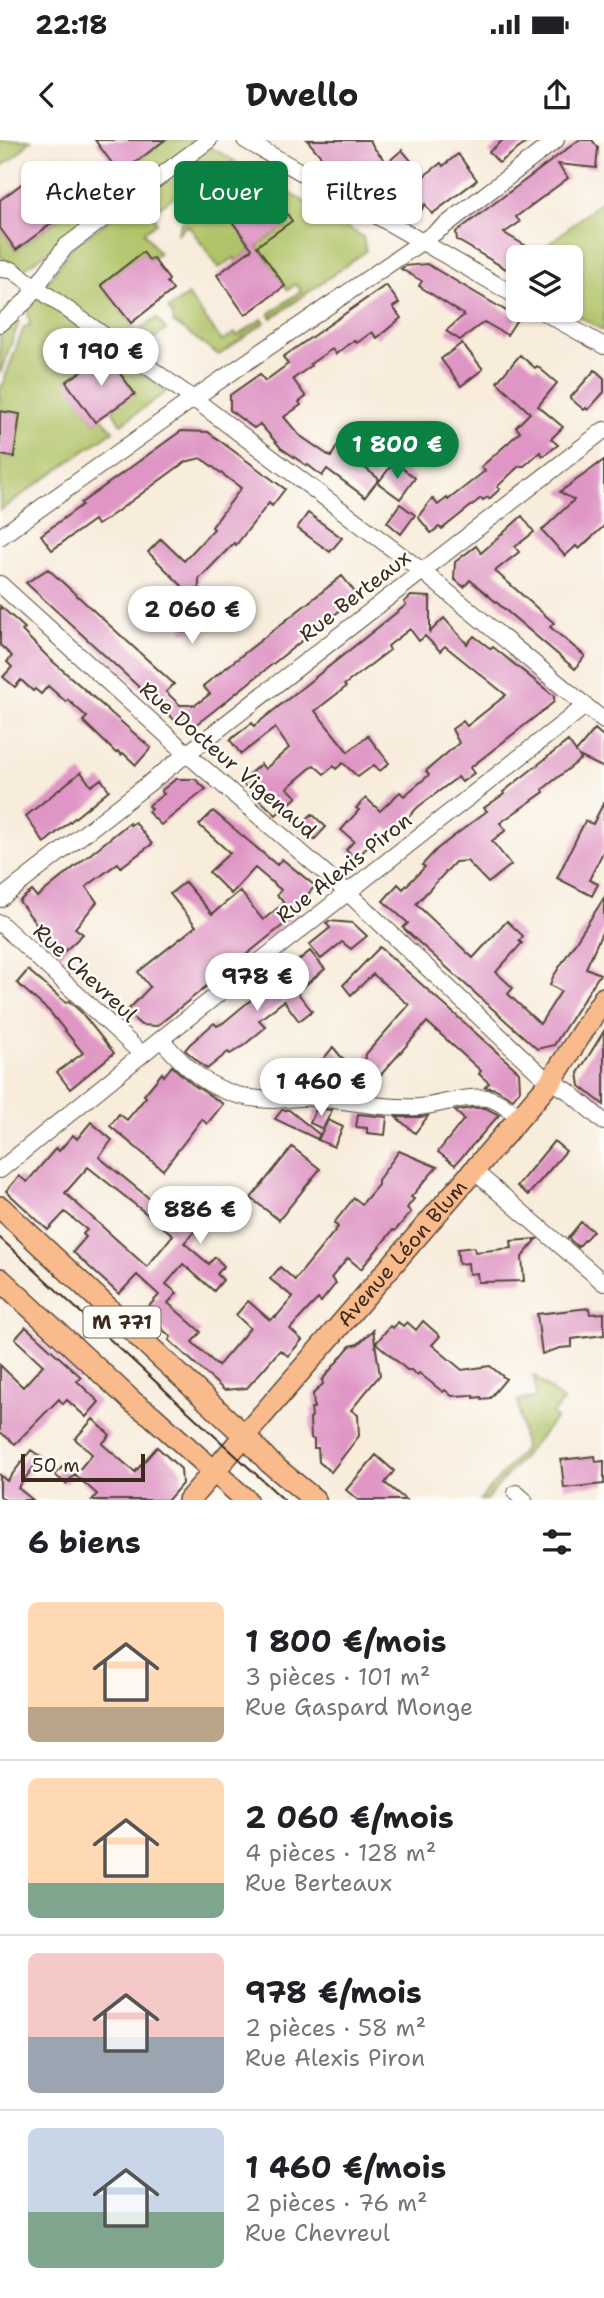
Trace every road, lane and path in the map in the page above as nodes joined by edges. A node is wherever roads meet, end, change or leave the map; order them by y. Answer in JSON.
{"nodes":[{"id":1,"x":209,"y":140,"type":"edge"},
{"id":2,"x":245,"y":140,"type":"edge"},
{"id":3,"x":556,"y":140,"type":"edge"},
{"id":4,"x":420,"y":242,"type":"junction"},
{"id":5,"x":0,"y":269,"type":"edge"},
{"id":6,"x":37,"y":288,"type":"junction"},
{"id":7,"x":506,"y":290,"type":"edge"},
{"id":8,"x":561,"y":322,"type":"edge"},
{"id":9,"x":0,"y":324,"type":"edge"},
{"id":10,"x":604,"y":346,"type":"edge"},
{"id":11,"x":193,"y":399,"type":"junction"},
{"id":12,"x":604,"y":430,"type":"edge"},
{"id":13,"x":0,"y":537,"type":"edge"},
{"id":14,"x":422,"y":571,"type":"junction"},
{"id":15,"x":0,"y":584,"type":"edge"},
{"id":16,"x":584,"y":706,"type":"junction"},
{"id":17,"x":604,"y":721,"type":"edge"},
{"id":18,"x":186,"y":754,"type":"junction"},
{"id":19,"x":347,"y":892,"type":"junction"},
{"id":20,"x":0,"y":899,"type":"edge"},
{"id":21,"x":0,"y":923,"type":"edge"},
{"id":22,"x":604,"y":998,"type":"edge"},
{"id":23,"x":161,"y":1039,"type":"junction"},
{"id":24,"x":142,"y":1054,"type":"junction"},
{"id":25,"x":551,"y":1080,"type":"junction"},
{"id":26,"x":520,"y":1117,"type":"junction"},
{"id":27,"x":604,"y":1122,"type":"edge"},
{"id":28,"x":0,"y":1170,"type":"edge"},
{"id":29,"x":474,"y":1171,"type":"junction"},
{"id":30,"x":0,"y":1207,"type":"edge"},
{"id":31,"x":0,"y":1279,"type":"edge"},
{"id":32,"x":604,"y":1283,"type":"edge"},
{"id":33,"x":245,"y":1436,"type":"junction"},
{"id":34,"x":215,"y":1472,"type":"junction"},
{"id":35,"x":189,"y":1500,"type":"edge"},
{"id":36,"x":246,"y":1500,"type":"edge"},
{"id":37,"x":315,"y":1500,"type":"edge"}],
"edges":[{"from":1,"to":6,"type":"street"},
{"from":2,"to":4,"type":"street"},
{"from":3,"to":4,"type":"street"},
{"from":4,"to":7,"type":"street"},
{"from":4,"to":11,"type":"street"},
{"from":5,"to":6,"type":"street"},
{"from":6,"to":9,"type":"street"},
{"from":6,"to":11,"type":"street"},
{"from":8,"to":10,"type":"street"},
{"from":11,"to":13,"type":"street"},
{"from":11,"to":14,"type":"street"},
{"from":12,"to":14,"type":"street","name":"Rue Berteaux"},
{"from":14,"to":16,"type":"street"},
{"from":14,"to":18,"type":"street","name":"Rue Berteaux"},
{"from":15,"to":18,"type":"street","name":"Rue Docteur Vigenaud"},
{"from":16,"to":17,"type":"street"},
{"from":16,"to":19,"type":"street","name":"Rue Alexis Piron"},
{"from":18,"to":19,"type":"street","name":"Rue Docteur Vigenaud"},
{"from":18,"to":20,"type":"street","name":"Rue Berteaux"},
{"from":19,"to":23,"type":"street","name":"Rue Alexis Piron"},
{"from":19,"to":25,"type":"street","name":"Rue Docteur Vigenaud"},
{"from":21,"to":24,"type":"street","name":"Rue Chevreul"},
{"from":22,"to":25,"type":"main road","name":"Avenue Léon Blum"},
{"from":23,"to":24,"type":"street","name":"Rue Alexis Piron"},
{"from":23,"to":26,"type":"street"},
{"from":24,"to":28,"type":"street","name":"Rue Alexis Piron"},
{"from":25,"to":26,"type":"main road","name":"Avenue Léon Blum"},
{"from":25,"to":27,"type":"street","name":"Rue Docteur Vigenaud"},
{"from":26,"to":29,"type":"main road","name":"Avenue Léon Blum"},
{"from":29,"to":32,"type":"street"},
{"from":29,"to":33,"type":"main road","name":"Avenue Léon Blum"},
{"from":30,"to":33,"type":"main road","number":"M 771"},
{"from":31,"to":34,"type":"main road","number":"M 771"},
{"from":33,"to":34,"type":"main road","name":"Avenue Léon Blum"},
{"from":33,"to":37,"type":"main road","number":"M 771"},
{"from":34,"to":35,"type":"main road","name":"Avenue Léon Blum"},
{"from":34,"to":36,"type":"main road","number":"M 771"}]}
